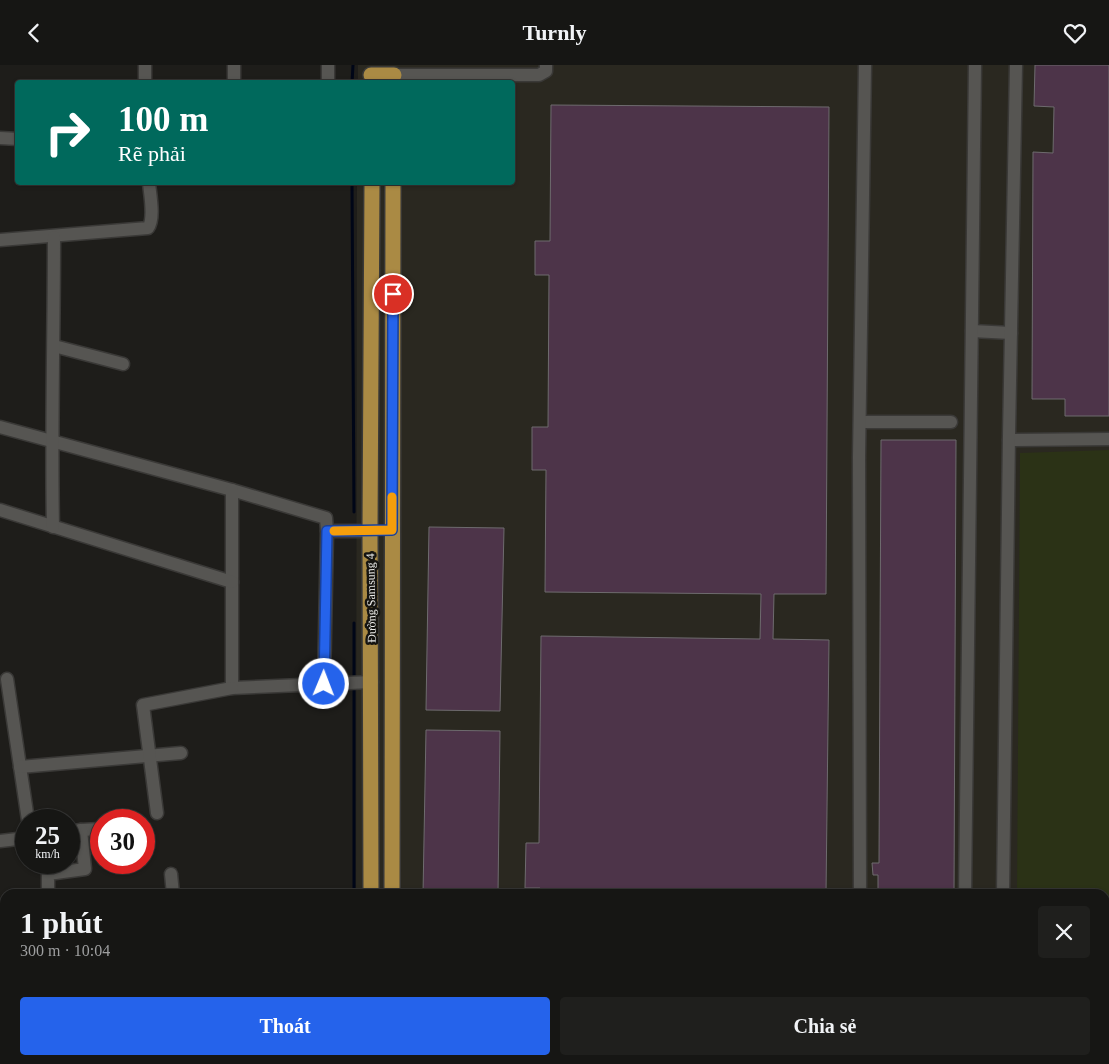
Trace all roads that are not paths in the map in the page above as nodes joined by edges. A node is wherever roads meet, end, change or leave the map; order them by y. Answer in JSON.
{"nodes":[{"id":1,"x":145,"y":65,"type":"edge"},
{"id":2,"x":234,"y":65,"type":"edge"},
{"id":3,"x":328,"y":65,"type":"edge"},
{"id":4,"x":546,"y":65,"type":"edge"},
{"id":5,"x":865,"y":65,"type":"edge"},
{"id":6,"x":975,"y":65,"type":"edge"},
{"id":7,"x":1016,"y":65,"type":"edge"},
{"id":8,"x":371,"y":74,"type":"edge"},
{"id":9,"x":394,"y":74,"type":"edge"},
{"id":10,"x":145,"y":80,"type":"edge"},
{"id":11,"x":234,"y":80,"type":"edge"},
{"id":12,"x":328,"y":80,"type":"edge"},
{"id":13,"x":0,"y":138,"type":"edge"},
{"id":14,"x":15,"y":139,"type":"edge"},
{"id":15,"x":149,"y":185,"type":"edge"},
{"id":16,"x":372,"y":185,"type":"edge"},
{"id":17,"x":394,"y":185,"type":"edge"},
{"id":18,"x":54,"y":237,"type":"junction"},
{"id":19,"x":0,"y":240,"type":"edge"},
{"id":20,"x":972,"y":331,"type":"junction"},
{"id":21,"x":1011,"y":333,"type":"junction"},
{"id":22,"x":54,"y":346,"type":"junction"},
{"id":23,"x":123,"y":364,"type":"dead end"},
{"id":24,"x":860,"y":422,"type":"junction"},
{"id":25,"x":951,"y":422,"type":"dead end"},
{"id":26,"x":0,"y":427,"type":"edge"},
{"id":27,"x":1109,"y":439,"type":"edge"},
{"id":28,"x":51,"y":440,"type":"junction"},
{"id":29,"x":1009,"y":440,"type":"junction"},
{"id":30,"x":370,"y":447,"type":"junction"},
{"id":31,"x":393,"y":447,"type":"junction"},
{"id":32,"x":232,"y":490,"type":"junction"},
{"id":33,"x":0,"y":511,"type":"edge"},
{"id":34,"x":53,"y":527,"type":"junction"},
{"id":35,"x":392,"y":530,"type":"junction"},
{"id":36,"x":327,"y":531,"type":"junction"},
{"id":37,"x":370,"y":531,"type":"junction"},
{"id":38,"x":232,"y":582,"type":"junction"},
{"id":39,"x":7,"y":679,"type":"dead end"},
{"id":40,"x":372,"y":682,"type":"junction"},
{"id":41,"x":324,"y":684,"type":"junction"},
{"id":42,"x":232,"y":688,"type":"junction"},
{"id":43,"x":181,"y":753,"type":"dead end"},
{"id":44,"x":148,"y":755,"type":"junction"},
{"id":45,"x":20,"y":767,"type":"junction"},
{"id":46,"x":26,"y":809,"type":"edge"},
{"id":47,"x":157,"y":813,"type":"dead end"},
{"id":48,"x":15,"y":839,"type":"edge"},
{"id":49,"x":0,"y":841,"type":"edge"},
{"id":50,"x":80,"y":848,"type":"edge"},
{"id":51,"x":80,"y":870,"type":"edge"},
{"id":52,"x":48,"y":874,"type":"edge"},
{"id":53,"x":171,"y":874,"type":"dead end"},
{"id":54,"x":48,"y":889,"type":"edge"},
{"id":55,"x":172,"y":889,"type":"edge"},
{"id":56,"x":371,"y":889,"type":"edge"},
{"id":57,"x":392,"y":889,"type":"edge"},
{"id":58,"x":860,"y":889,"type":"edge"},
{"id":59,"x":965,"y":889,"type":"edge"},
{"id":60,"x":1003,"y":889,"type":"edge"}],
"edges":[{"from":1,"to":10,"type":"street"},
{"from":2,"to":11,"type":"street"},
{"from":3,"to":12,"type":"street"},
{"from":4,"to":9,"type":"street"},
{"from":5,"to":24,"type":"street"},
{"from":6,"to":20,"type":"street"},
{"from":7,"to":21,"type":"street"},
{"from":8,"to":9,"type":"main road"},
{"from":13,"to":14,"type":"street"},
{"from":15,"to":18,"type":"street"},
{"from":16,"to":30,"type":"main road","name":"Đường Samsung 4"},
{"from":17,"to":31,"type":"main road","name":"Đường Samsung 4"},
{"from":18,"to":19,"type":"street"},
{"from":18,"to":22,"type":"street"},
{"from":20,"to":21,"type":"street"},
{"from":20,"to":59,"type":"street"},
{"from":21,"to":29,"type":"street"},
{"from":22,"to":23,"type":"street"},
{"from":22,"to":28,"type":"street"},
{"from":24,"to":25,"type":"street"},
{"from":24,"to":58,"type":"street"},
{"from":26,"to":28,"type":"street"},
{"from":27,"to":29,"type":"street"},
{"from":28,"to":32,"type":"street"},
{"from":28,"to":34,"type":"street"},
{"from":29,"to":60,"type":"street"},
{"from":30,"to":31,"type":"main road"},
{"from":30,"to":37,"type":"main road","name":"Đường Samsung 4"},
{"from":31,"to":35,"type":"main road","name":"Đường Samsung 4"},
{"from":32,"to":36,"type":"street"},
{"from":32,"to":38,"type":"street"},
{"from":33,"to":34,"type":"street"},
{"from":34,"to":38,"type":"street"},
{"from":35,"to":37,"type":"main road"},
{"from":35,"to":57,"type":"main road","name":"Đường Samsung 4"},
{"from":36,"to":37,"type":"street"},
{"from":36,"to":41,"type":"street"},
{"from":37,"to":40,"type":"main road","name":"Đường Samsung 4"},
{"from":38,"to":42,"type":"street"},
{"from":39,"to":45,"type":"street"},
{"from":40,"to":41,"type":"street"},
{"from":40,"to":56,"type":"main road","name":"Đường Samsung 4"},
{"from":41,"to":42,"type":"street"},
{"from":42,"to":44,"type":"street"},
{"from":43,"to":44,"type":"street"},
{"from":44,"to":45,"type":"street"},
{"from":44,"to":47,"type":"street"},
{"from":45,"to":46,"type":"street"},
{"from":48,"to":49,"type":"street"},
{"from":50,"to":51,"type":"street"},
{"from":52,"to":54,"type":"street"},
{"from":53,"to":55,"type":"street"}]}
